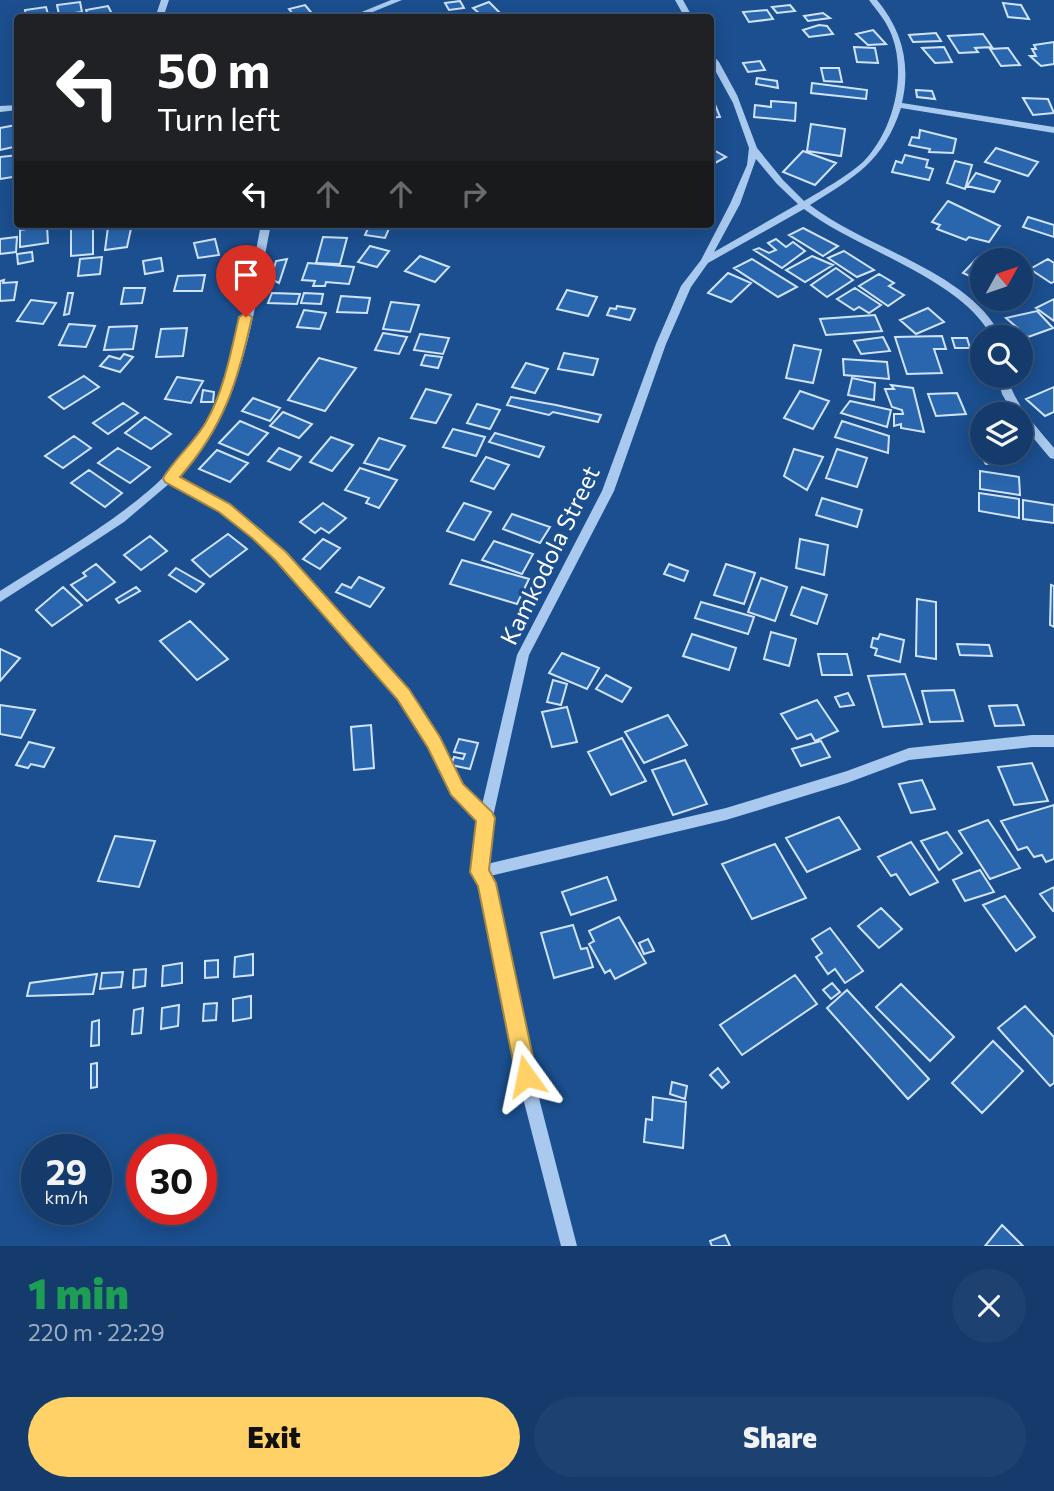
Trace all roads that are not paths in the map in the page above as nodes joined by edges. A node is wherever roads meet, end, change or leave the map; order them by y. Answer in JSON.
{"nodes":[{"id":1,"x":398,"y":0,"type":"edge"},
{"id":2,"x":873,"y":0,"type":"edge"},
{"id":3,"x":361,"y":14,"type":"edge"},
{"id":4,"x":714,"y":62,"type":"edge"},
{"id":5,"x":899,"y":105,"type":"junction"},
{"id":6,"x":1054,"y":119,"type":"edge"},
{"id":7,"x":1039,"y":127,"type":"junction"},
{"id":8,"x":1054,"y":130,"type":"edge"},
{"id":9,"x":753,"y":149,"type":"junction"},
{"id":10,"x":805,"y":205,"type":"junction"},
{"id":11,"x":265,"y":228,"type":"edge"},
{"id":12,"x":705,"y":261,"type":"junction"},
{"id":13,"x":991,"y":325,"type":"edge"},
{"id":14,"x":1033,"y":430,"type":"edge"},
{"id":15,"x":1054,"y":455,"type":"edge"},
{"id":16,"x":170,"y":478,"type":"junction"},
{"id":17,"x":0,"y":597,"type":"edge"},
{"id":18,"x":1054,"y":741,"type":"edge"},
{"id":19,"x":486,"y":818,"type":"junction"},
{"id":20,"x":479,"y":872,"type":"junction"},
{"id":21,"x":569,"y":1246,"type":"edge"}],
"edges":[{"from":1,"to":3,"type":"street"},
{"from":2,"to":5,"type":"street"},
{"from":4,"to":9,"type":"street"},
{"from":5,"to":7,"type":"street"},
{"from":5,"to":10,"type":"street"},
{"from":6,"to":7,"type":"street"},
{"from":7,"to":8,"type":"street"},
{"from":9,"to":10,"type":"street"},
{"from":9,"to":12,"type":"street","name":"Kamkodola Street"},
{"from":10,"to":12,"type":"street"},
{"from":10,"to":13,"type":"street"},
{"from":11,"to":16,"type":"street"},
{"from":12,"to":19,"type":"street","name":"Kamkodola Street"},
{"from":14,"to":15,"type":"street"},
{"from":16,"to":17,"type":"street"},
{"from":16,"to":19,"type":"street"},
{"from":18,"to":20,"type":"street"},
{"from":19,"to":20,"type":"street","name":"Kamkodola Street"},
{"from":20,"to":21,"type":"street","name":"Kamkodola Street"}]}
